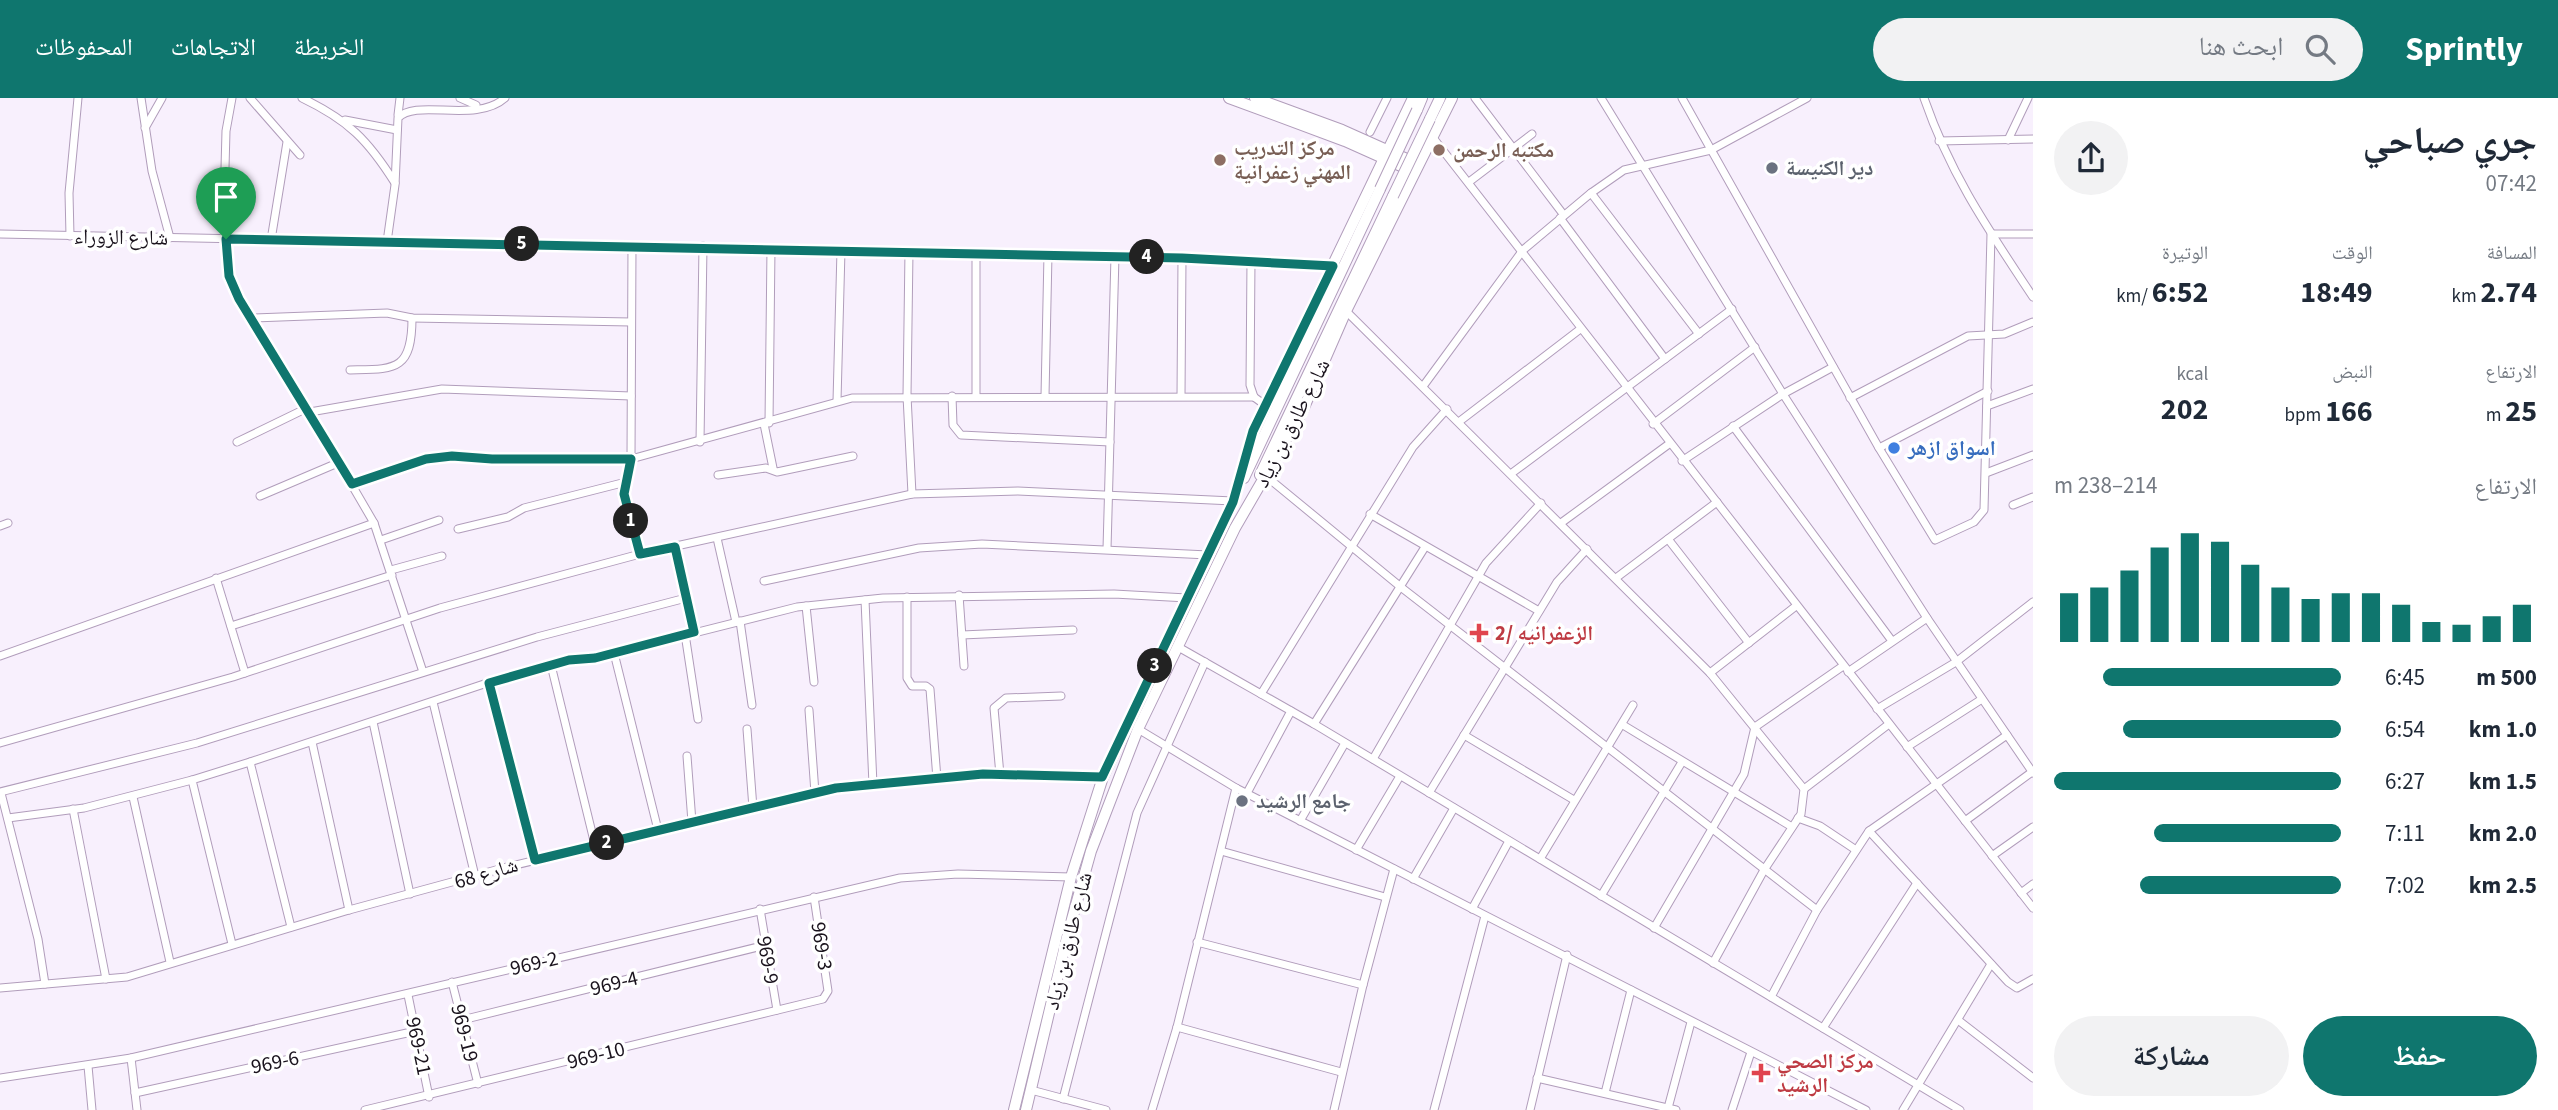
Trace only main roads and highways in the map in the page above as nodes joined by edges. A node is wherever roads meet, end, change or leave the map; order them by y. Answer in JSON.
{"nodes":[{"id":1,"x":1229,"y":98,"type":"edge"},
{"id":2,"x":1255,"y":98,"type":"edge"},
{"id":3,"x":1413,"y":98,"type":"edge"},
{"id":4,"x":1422,"y":98,"type":"edge"},
{"id":5,"x":1440,"y":98,"type":"edge"},
{"id":6,"x":1452,"y":98,"type":"edge"},
{"id":7,"x":1385,"y":155,"type":"junction"},
{"id":8,"x":1418,"y":169,"type":"junction"},
{"id":9,"x":1233,"y":502,"type":"junction"},
{"id":10,"x":1235,"y":528,"type":"junction"},
{"id":11,"x":1014,"y":1110,"type":"edge"},
{"id":12,"x":1026,"y":1110,"type":"edge"}],
"edges":[{"from":1,"to":7,"type":"main road"},
{"from":2,"to":7,"type":"main road"},
{"from":3,"to":7,"type":"main road","name":"شارع طارق بن زياد"},
{"from":4,"to":9,"type":"main road","bridge":true},
{"from":5,"to":10,"type":"main road","bridge":true},
{"from":6,"to":8,"type":"main road","name":"شارع طارق بن زياد"},
{"from":7,"to":8,"type":"main road"},
{"from":7,"to":9,"type":"main road","name":"شارع طارق بن زياد"},
{"from":8,"to":10,"type":"main road","name":"شارع طارق بن زياد"},
{"from":9,"to":11,"type":"main road","name":"شارع طارق بن زياد"},
{"from":10,"to":12,"type":"main road","name":"شارع طارق بن زياد"}]}
